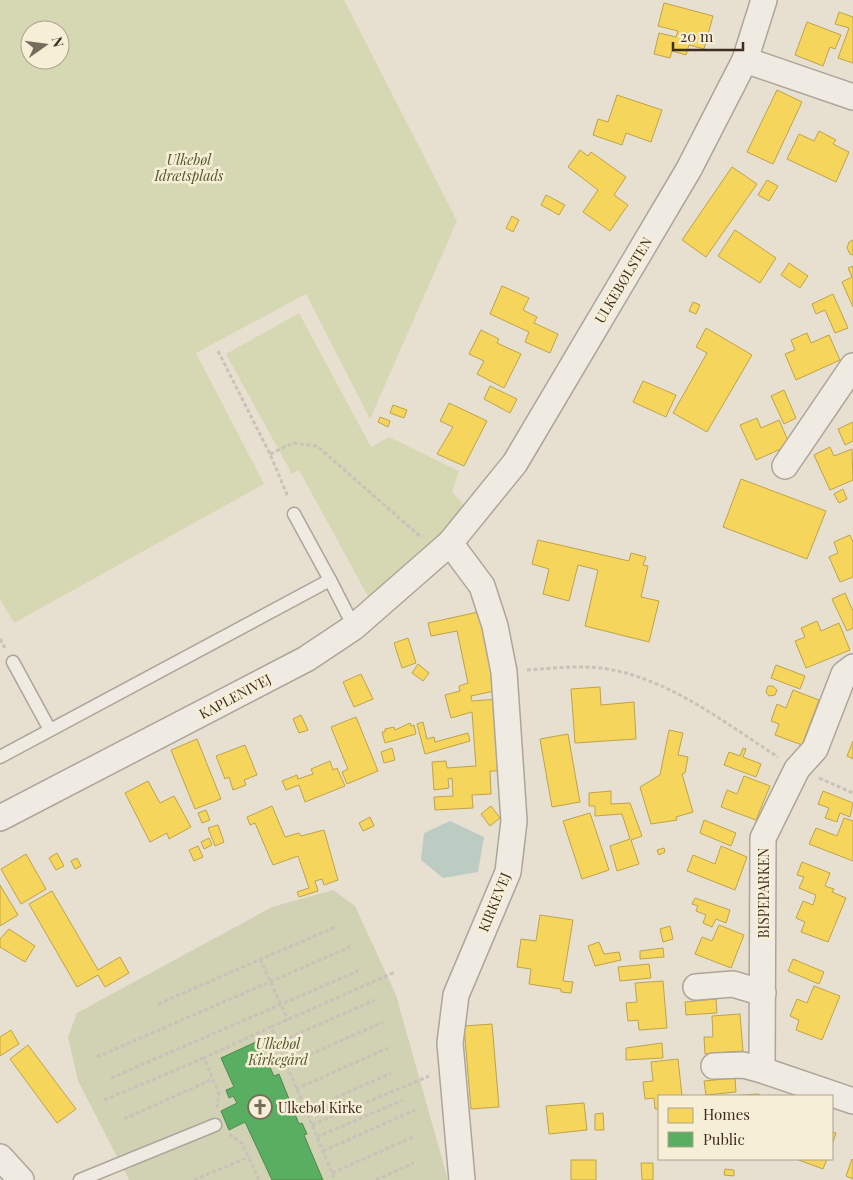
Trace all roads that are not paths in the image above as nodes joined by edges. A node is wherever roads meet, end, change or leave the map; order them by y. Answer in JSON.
{"nodes":[{"id":1,"x":764,"y":0,"type":"edge"},
{"id":2,"x":745,"y":60,"type":"junction"},
{"id":3,"x":853,"y":97,"type":"edge"},
{"id":4,"x":853,"y":366,"type":"edge"},
{"id":5,"x":785,"y":466,"type":"dead end"},
{"id":6,"x":294,"y":514,"type":"road end"},
{"id":7,"x":445,"y":548,"type":"junction"},
{"id":8,"x":330,"y":580,"type":"junction"},
{"id":9,"x":354,"y":628,"type":"junction"},
{"id":10,"x":13,"y":662,"type":"dead end"},
{"id":11,"x":853,"y":667,"type":"edge"},
{"id":12,"x":50,"y":730,"type":"junction"},
{"id":13,"x":0,"y":757,"type":"edge"},
{"id":14,"x":0,"y":818,"type":"edge"},
{"id":15,"x":696,"y":987,"type":"dead end"},
{"id":16,"x":763,"y":993,"type":"junction"},
{"id":17,"x":714,"y":1066,"type":"dead end"},
{"id":18,"x":762,"y":1070,"type":"junction"},
{"id":19,"x":853,"y":1101,"type":"edge"},
{"id":20,"x":215,"y":1125,"type":"road end"},
{"id":21,"x":0,"y":1157,"type":"edge"},
{"id":22,"x":21,"y":1180,"type":"edge"},
{"id":23,"x":80,"y":1180,"type":"edge"},
{"id":24,"x":462,"y":1180,"type":"edge"}],
"edges":[{"from":1,"to":2,"type":"street","name":"ULKEBØLSTEN"},
{"from":2,"to":3,"type":"street"},
{"from":2,"to":7,"type":"street","name":"ULKEBØLSTEN"},
{"from":4,"to":5,"type":"street"},
{"from":6,"to":8,"type":"lane"},
{"from":7,"to":9,"type":"street","name":"KAPLENIVEJ"},
{"from":7,"to":24,"type":"street","name":"KIRKEVEJ"},
{"from":8,"to":9,"type":"lane"},
{"from":8,"to":12,"type":"lane"},
{"from":9,"to":14,"type":"street","name":"KAPLENIVEJ"},
{"from":10,"to":12,"type":"lane"},
{"from":11,"to":16,"type":"street","name":"BISPEPARKEN"},
{"from":12,"to":13,"type":"lane"},
{"from":15,"to":16,"type":"street"},
{"from":16,"to":18,"type":"street","name":"BISPEPARKEN"},
{"from":17,"to":18,"type":"street"},
{"from":18,"to":19,"type":"street"},
{"from":20,"to":23,"type":"lane"},
{"from":21,"to":22,"type":"street"}]}
